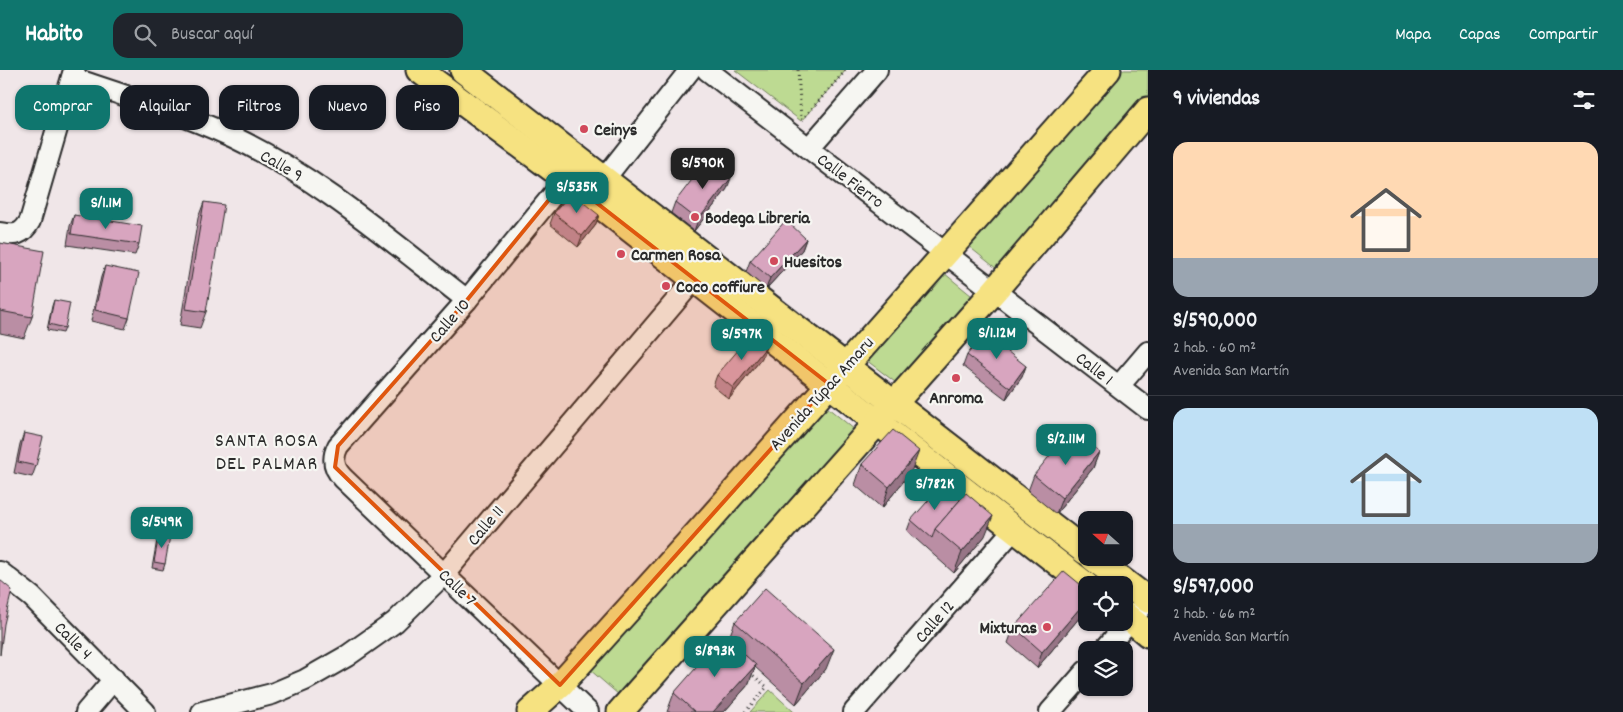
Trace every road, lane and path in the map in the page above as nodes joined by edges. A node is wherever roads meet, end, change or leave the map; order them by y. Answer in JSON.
{"nodes":[{"id":1,"x":418,"y":70,"type":"edge"},
{"id":2,"x":463,"y":70,"type":"edge"},
{"id":3,"x":690,"y":70,"type":"edge"},
{"id":4,"x":707,"y":70,"type":"edge"},
{"id":5,"x":798,"y":70,"type":"edge"},
{"id":6,"x":846,"y":70,"type":"edge"},
{"id":7,"x":876,"y":70,"type":"edge"},
{"id":8,"x":1108,"y":70,"type":"edge"},
{"id":9,"x":73,"y":74,"type":"edge"},
{"id":10,"x":1148,"y":110,"type":"edge"},
{"id":11,"x":794,"y":116,"type":"dead end"},
{"id":12,"x":801,"y":121,"type":"junction"},
{"id":13,"x":809,"y":148,"type":"junction"},
{"id":14,"x":605,"y":178,"type":"junction"},
{"id":15,"x":566,"y":180,"type":"junction"},
{"id":16,"x":8,"y":234,"type":"edge"},
{"id":17,"x":948,"y":253,"type":"junction"},
{"id":18,"x":711,"y":260,"type":"junction"},
{"id":19,"x":693,"y":280,"type":"junction"},
{"id":20,"x":995,"y":290,"type":"junction"},
{"id":21,"x":466,"y":300,"type":"junction"},
{"id":22,"x":1148,"y":352,"type":"edge"},
{"id":23,"x":846,"y":365,"type":"junction"},
{"id":24,"x":828,"y":384,"type":"junction"},
{"id":25,"x":1119,"y":386,"type":"junction"},
{"id":26,"x":894,"y":403,"type":"junction"},
{"id":27,"x":1148,"y":408,"type":"edge"},
{"id":28,"x":877,"y":422,"type":"junction"},
{"id":29,"x":334,"y":459,"type":"joint"},
{"id":30,"x":1014,"y":529,"type":"junction"},
{"id":31,"x":1078,"y":546,"type":"edge"},
{"id":32,"x":1103,"y":566,"type":"edge"},
{"id":33,"x":0,"y":572,"type":"edge"},
{"id":34,"x":444,"y":573,"type":"junction"},
{"id":35,"x":1078,"y":579,"type":"edge"},
{"id":36,"x":1148,"y":600,"type":"edge"},
{"id":37,"x":1134,"y":623,"type":"edge"},
{"id":38,"x":1114,"y":641,"type":"edge"},
{"id":39,"x":745,"y":668,"type":"edge"},
{"id":40,"x":114,"y":679,"type":"junction"},
{"id":41,"x":1078,"y":680,"type":"edge"},
{"id":42,"x":560,"y":685,"type":"junction"},
{"id":43,"x":86,"y":712,"type":"edge"},
{"id":44,"x":145,"y":712,"type":"edge"},
{"id":45,"x":202,"y":712,"type":"edge"},
{"id":46,"x":530,"y":712,"type":"edge"},
{"id":47,"x":588,"y":712,"type":"edge"},
{"id":48,"x":620,"y":712,"type":"edge"},
{"id":49,"x":745,"y":712,"type":"edge"},
{"id":50,"x":854,"y":712,"type":"edge"},
{"id":51,"x":1050,"y":712,"type":"edge"}],
"edges":[{"from":1,"to":15,"type":"main road"},
{"from":2,"to":14,"type":"main road"},
{"from":3,"to":14,"type":"street"},
{"from":4,"to":13,"type":"street","name":"Calle Fierro"},
{"from":5,"to":12,"type":"path"},
{"from":6,"to":12,"type":"path"},
{"from":7,"to":13,"type":"street"},
{"from":8,"to":17,"type":"main road","name":"Avenida Túpac Amaru"},
{"from":9,"to":16,"type":"street"},
{"from":9,"to":21,"type":"street","name":"Calle 9"},
{"from":10,"to":20,"type":"main road"},
{"from":11,"to":12,"type":"path"},
{"from":13,"to":17,"type":"street","name":"Calle Fierro"},
{"from":14,"to":18,"type":"main road"},
{"from":15,"to":19,"type":"main road"},
{"from":15,"to":21,"type":"street","name":"Calle 10"},
{"from":17,"to":20,"type":"street","name":"Calle Fierro"},
{"from":17,"to":23,"type":"main road","name":"Avenida Túpac Amaru"},
{"from":18,"to":19,"type":"street","name":"Calle 11"},
{"from":18,"to":23,"type":"main road"},
{"from":19,"to":24,"type":"main road"},
{"from":19,"to":34,"type":"street","name":"Calle 11"},
{"from":20,"to":25,"type":"street","name":"Calle 1"},
{"from":20,"to":26,"type":"main road"},
{"from":21,"to":29,"type":"street","name":"Calle 10"},
{"from":22,"to":25,"type":"street"},
{"from":23,"to":24,"type":"main road","name":"Avenida Túpac Amaru"},
{"from":23,"to":26,"type":"main road"},
{"from":24,"to":28,"type":"main road"},
{"from":24,"to":42,"type":"main road","name":"Avenida Túpac Amaru"},
{"from":25,"to":27,"type":"street","name":"Calle 1"},
{"from":26,"to":28,"type":"main road"},
{"from":26,"to":31,"type":"main road"},
{"from":28,"to":30,"type":"main road"},
{"from":28,"to":48,"type":"main road"},
{"from":29,"to":34,"type":"street","name":"Calle 7"},
{"from":30,"to":35,"type":"main road"},
{"from":30,"to":50,"type":"street","name":"Calle 12"},
{"from":32,"to":36,"type":"main road"},
{"from":33,"to":40,"type":"street","name":"Calle 4"},
{"from":34,"to":42,"type":"street","name":"Calle 7"},
{"from":34,"to":45,"type":"street","name":"Calle 11"},
{"from":36,"to":37,"type":"street"},
{"from":37,"to":38,"type":"street"},
{"from":39,"to":49,"type":"path"},
{"from":40,"to":43,"type":"street"},
{"from":40,"to":44,"type":"street","name":"Calle 4"},
{"from":41,"to":51,"type":"street"},
{"from":42,"to":46,"type":"main road","name":"Avenida Túpac Amaru"},
{"from":42,"to":47,"type":"street","name":"Calle 7"}]}
